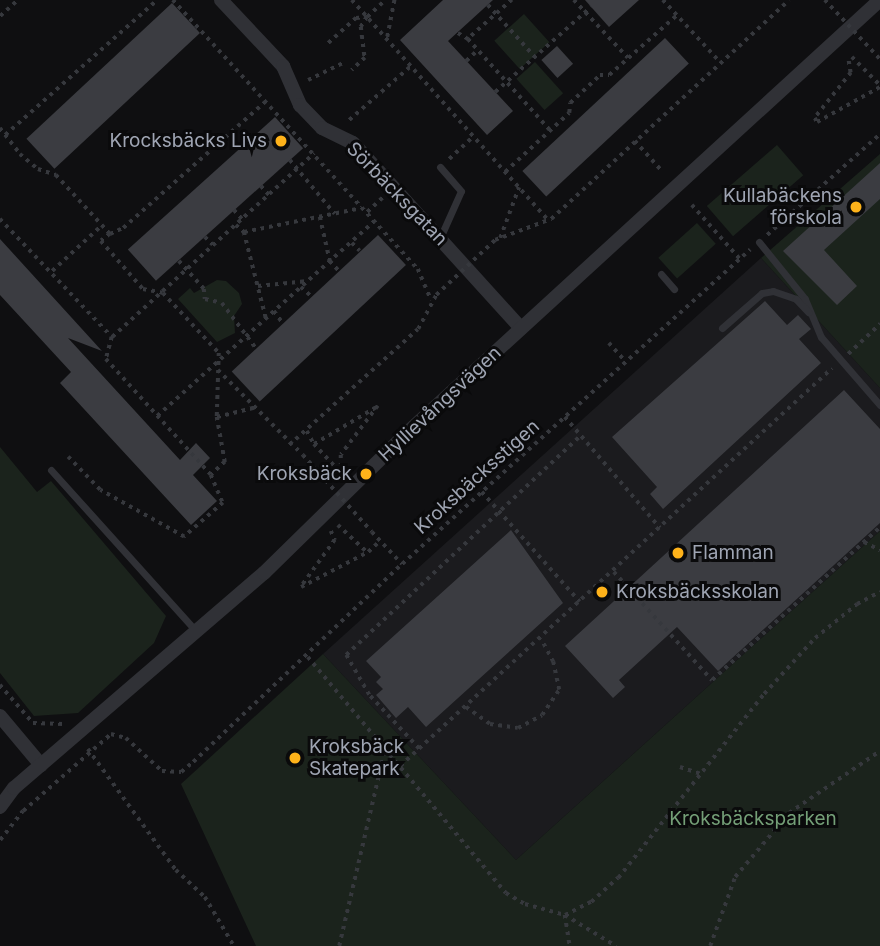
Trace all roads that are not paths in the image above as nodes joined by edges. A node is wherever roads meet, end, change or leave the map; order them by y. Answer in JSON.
{"nodes":[{"id":1,"x":221,"y":0,"type":"edge"},
{"id":2,"x":880,"y":0,"type":"edge"},
{"id":3,"x":440,"y":167,"type":"dead end"},
{"id":4,"x":440,"y":238,"type":"junction"},
{"id":5,"x":759,"y":242,"type":"road end"},
{"id":6,"x":661,"y":274,"type":"dead end"},
{"id":7,"x":674,"y":289,"type":"dead end"},
{"id":8,"x":813,"y":318,"type":"junction"},
{"id":9,"x":521,"y":328,"type":"junction"},
{"id":10,"x":722,"y":328,"type":"dead end"},
{"id":11,"x":880,"y":405,"type":"edge"},
{"id":12,"x":51,"y":470,"type":"dead end"},
{"id":13,"x":197,"y":631,"type":"junction"},
{"id":14,"x":0,"y":716,"type":"edge"},
{"id":15,"x":41,"y":765,"type":"junction"},
{"id":16,"x":0,"y":807,"type":"edge"}],
"edges":[{"from":1,"to":4,"type":"street","name":"Sörbäcksgatan"},
{"from":2,"to":9,"type":"street","name":"Hyllievångsvägen"},
{"from":3,"to":4,"type":"lane"},
{"from":4,"to":9,"type":"street","name":"Sörbäcksgatan"},
{"from":5,"to":8,"type":"lane"},
{"from":6,"to":7,"type":"lane"},
{"from":8,"to":10,"type":"lane"},
{"from":8,"to":11,"type":"lane"},
{"from":9,"to":13,"type":"street","name":"Hyllievångsvägen"},
{"from":12,"to":13,"type":"lane"},
{"from":13,"to":15,"type":"street","name":"Hyllievångsvägen"},
{"from":14,"to":15,"type":"street"},
{"from":15,"to":16,"type":"street","name":"Hyllievångsvägen"}]}
